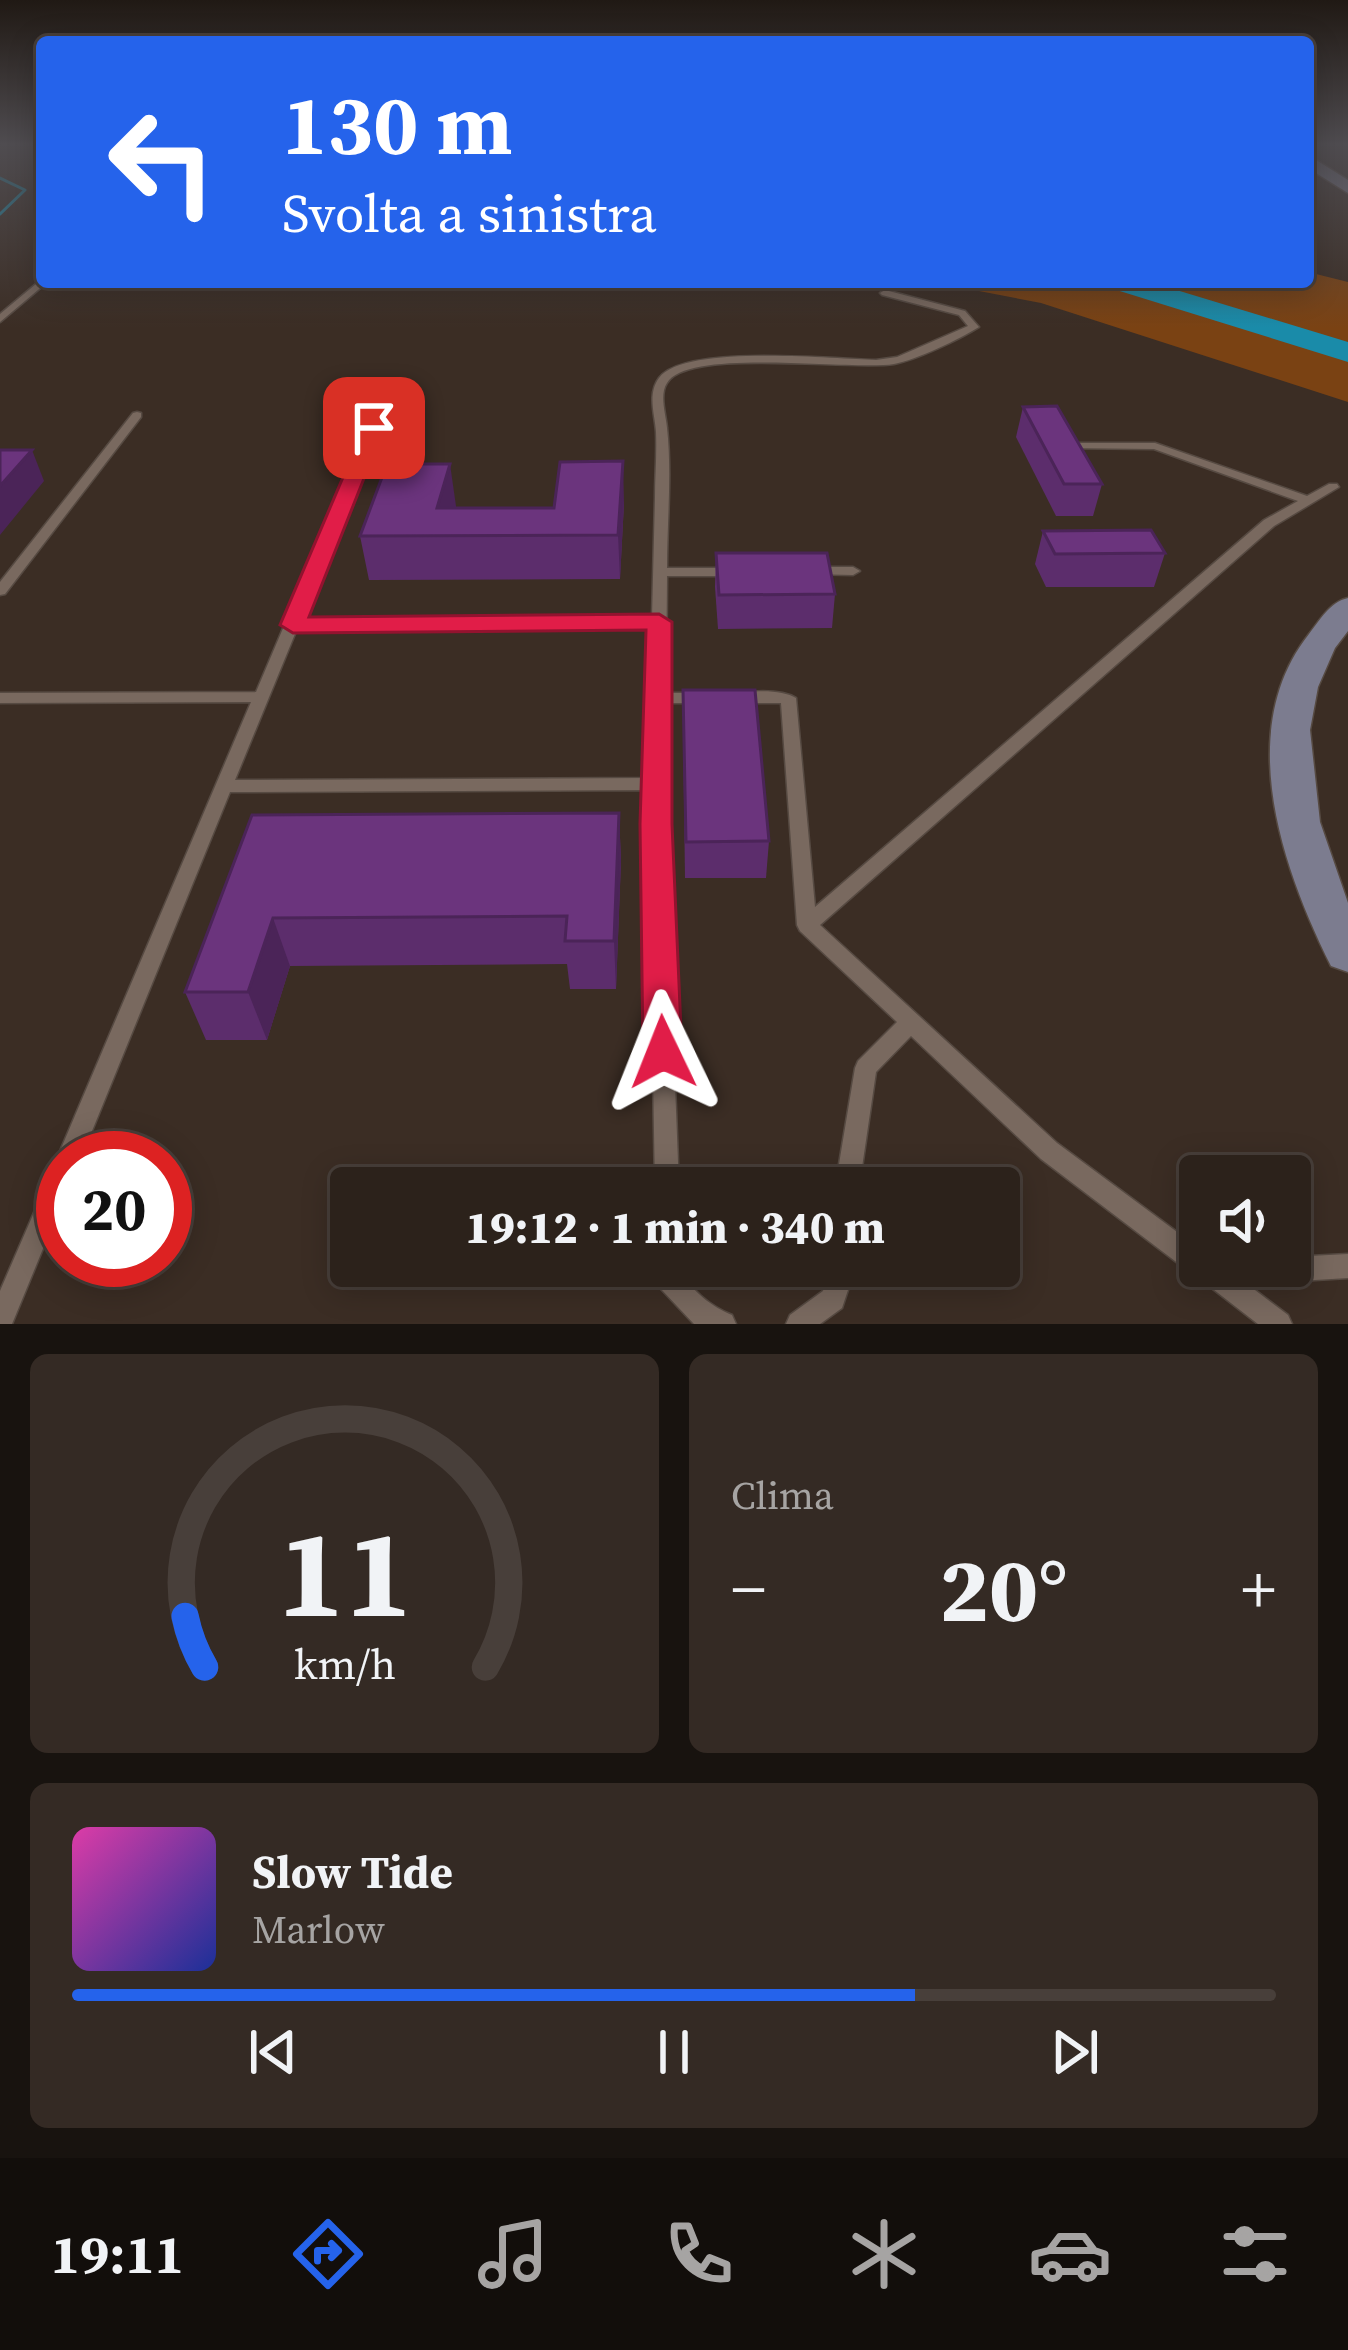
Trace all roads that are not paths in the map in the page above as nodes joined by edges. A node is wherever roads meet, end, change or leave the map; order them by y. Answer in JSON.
{"nodes":[{"id":1,"x":36,"y":287,"type":"edge"},
{"id":2,"x":884,"y":293,"type":"dead end"},
{"id":3,"x":0,"y":319,"type":"edge"},
{"id":4,"x":390,"y":388,"type":"dead end"},
{"id":5,"x":137,"y":415,"type":"dead end"},
{"id":6,"x":1068,"y":446,"type":"edge"},
{"id":7,"x":1334,"y":487,"type":"dead end"},
{"id":8,"x":1309,"y":501,"type":"junction"},
{"id":9,"x":853,"y":571,"type":"dead end"},
{"id":10,"x":660,"y":572,"type":"junction"},
{"id":11,"x":746,"y":572,"type":"edge"},
{"id":12,"x":789,"y":572,"type":"edge"},
{"id":13,"x":0,"y":591,"type":"edge"},
{"id":14,"x":1348,"y":608,"type":"edge"},
{"id":15,"x":659,"y":622,"type":"junction"},
{"id":16,"x":293,"y":625,"type":"junction"},
{"id":17,"x":263,"y":697,"type":"junction"},
{"id":18,"x":0,"y":698,"type":"edge"},
{"id":19,"x":658,"y":698,"type":"junction"},
{"id":20,"x":656,"y":784,"type":"junction"},
{"id":21,"x":226,"y":786,"type":"junction"},
{"id":22,"x":807,"y":925,"type":"junction"},
{"id":23,"x":1348,"y":952,"type":"edge"},
{"id":24,"x":911,"y":1022,"type":"junction"},
{"id":25,"x":80,"y":1131,"type":"edge"},
{"id":26,"x":666,"y":1167,"type":"edge"},
{"id":27,"x":850,"y":1167,"type":"edge"},
{"id":28,"x":36,"y":1236,"type":"edge"},
{"id":29,"x":1179,"y":1252,"type":"edge"},
{"id":30,"x":1348,"y":1267,"type":"edge"},
{"id":31,"x":1311,"y":1269,"type":"edge"},
{"id":32,"x":676,"y":1287,"type":"edge"},
{"id":33,"x":837,"y":1287,"type":"edge"},
{"id":34,"x":1226,"y":1287,"type":"edge"},
{"id":35,"x":0,"y":1321,"type":"edge"},
{"id":36,"x":723,"y":1324,"type":"edge"},
{"id":37,"x":799,"y":1324,"type":"edge"},
{"id":38,"x":1279,"y":1324,"type":"edge"}],
"edges":[{"from":1,"to":3,"type":"lane"},
{"from":2,"to":10,"type":"lane"},
{"from":4,"to":16,"type":"lane"},
{"from":5,"to":13,"type":"lane"},
{"from":6,"to":8,"type":"lane"},
{"from":7,"to":8,"type":"lane"},
{"from":8,"to":22,"type":"lane"},
{"from":9,"to":12,"type":"lane"},
{"from":10,"to":11,"type":"lane"},
{"from":10,"to":15,"type":"lane"},
{"from":14,"to":23,"type":"street"},
{"from":15,"to":16,"type":"lane"},
{"from":15,"to":19,"type":"lane"},
{"from":16,"to":17,"type":"lane"},
{"from":17,"to":18,"type":"lane"},
{"from":17,"to":21,"type":"lane"},
{"from":19,"to":20,"type":"lane"},
{"from":19,"to":22,"type":"lane"},
{"from":20,"to":21,"type":"lane"},
{"from":20,"to":26,"type":"lane"},
{"from":21,"to":25,"type":"lane"},
{"from":22,"to":24,"type":"lane"},
{"from":24,"to":27,"type":"lane"},
{"from":24,"to":29,"type":"lane"},
{"from":28,"to":35,"type":"lane"},
{"from":30,"to":31,"type":"lane"},
{"from":32,"to":36,"type":"lane"},
{"from":33,"to":37,"type":"lane"},
{"from":34,"to":38,"type":"lane"}]}
